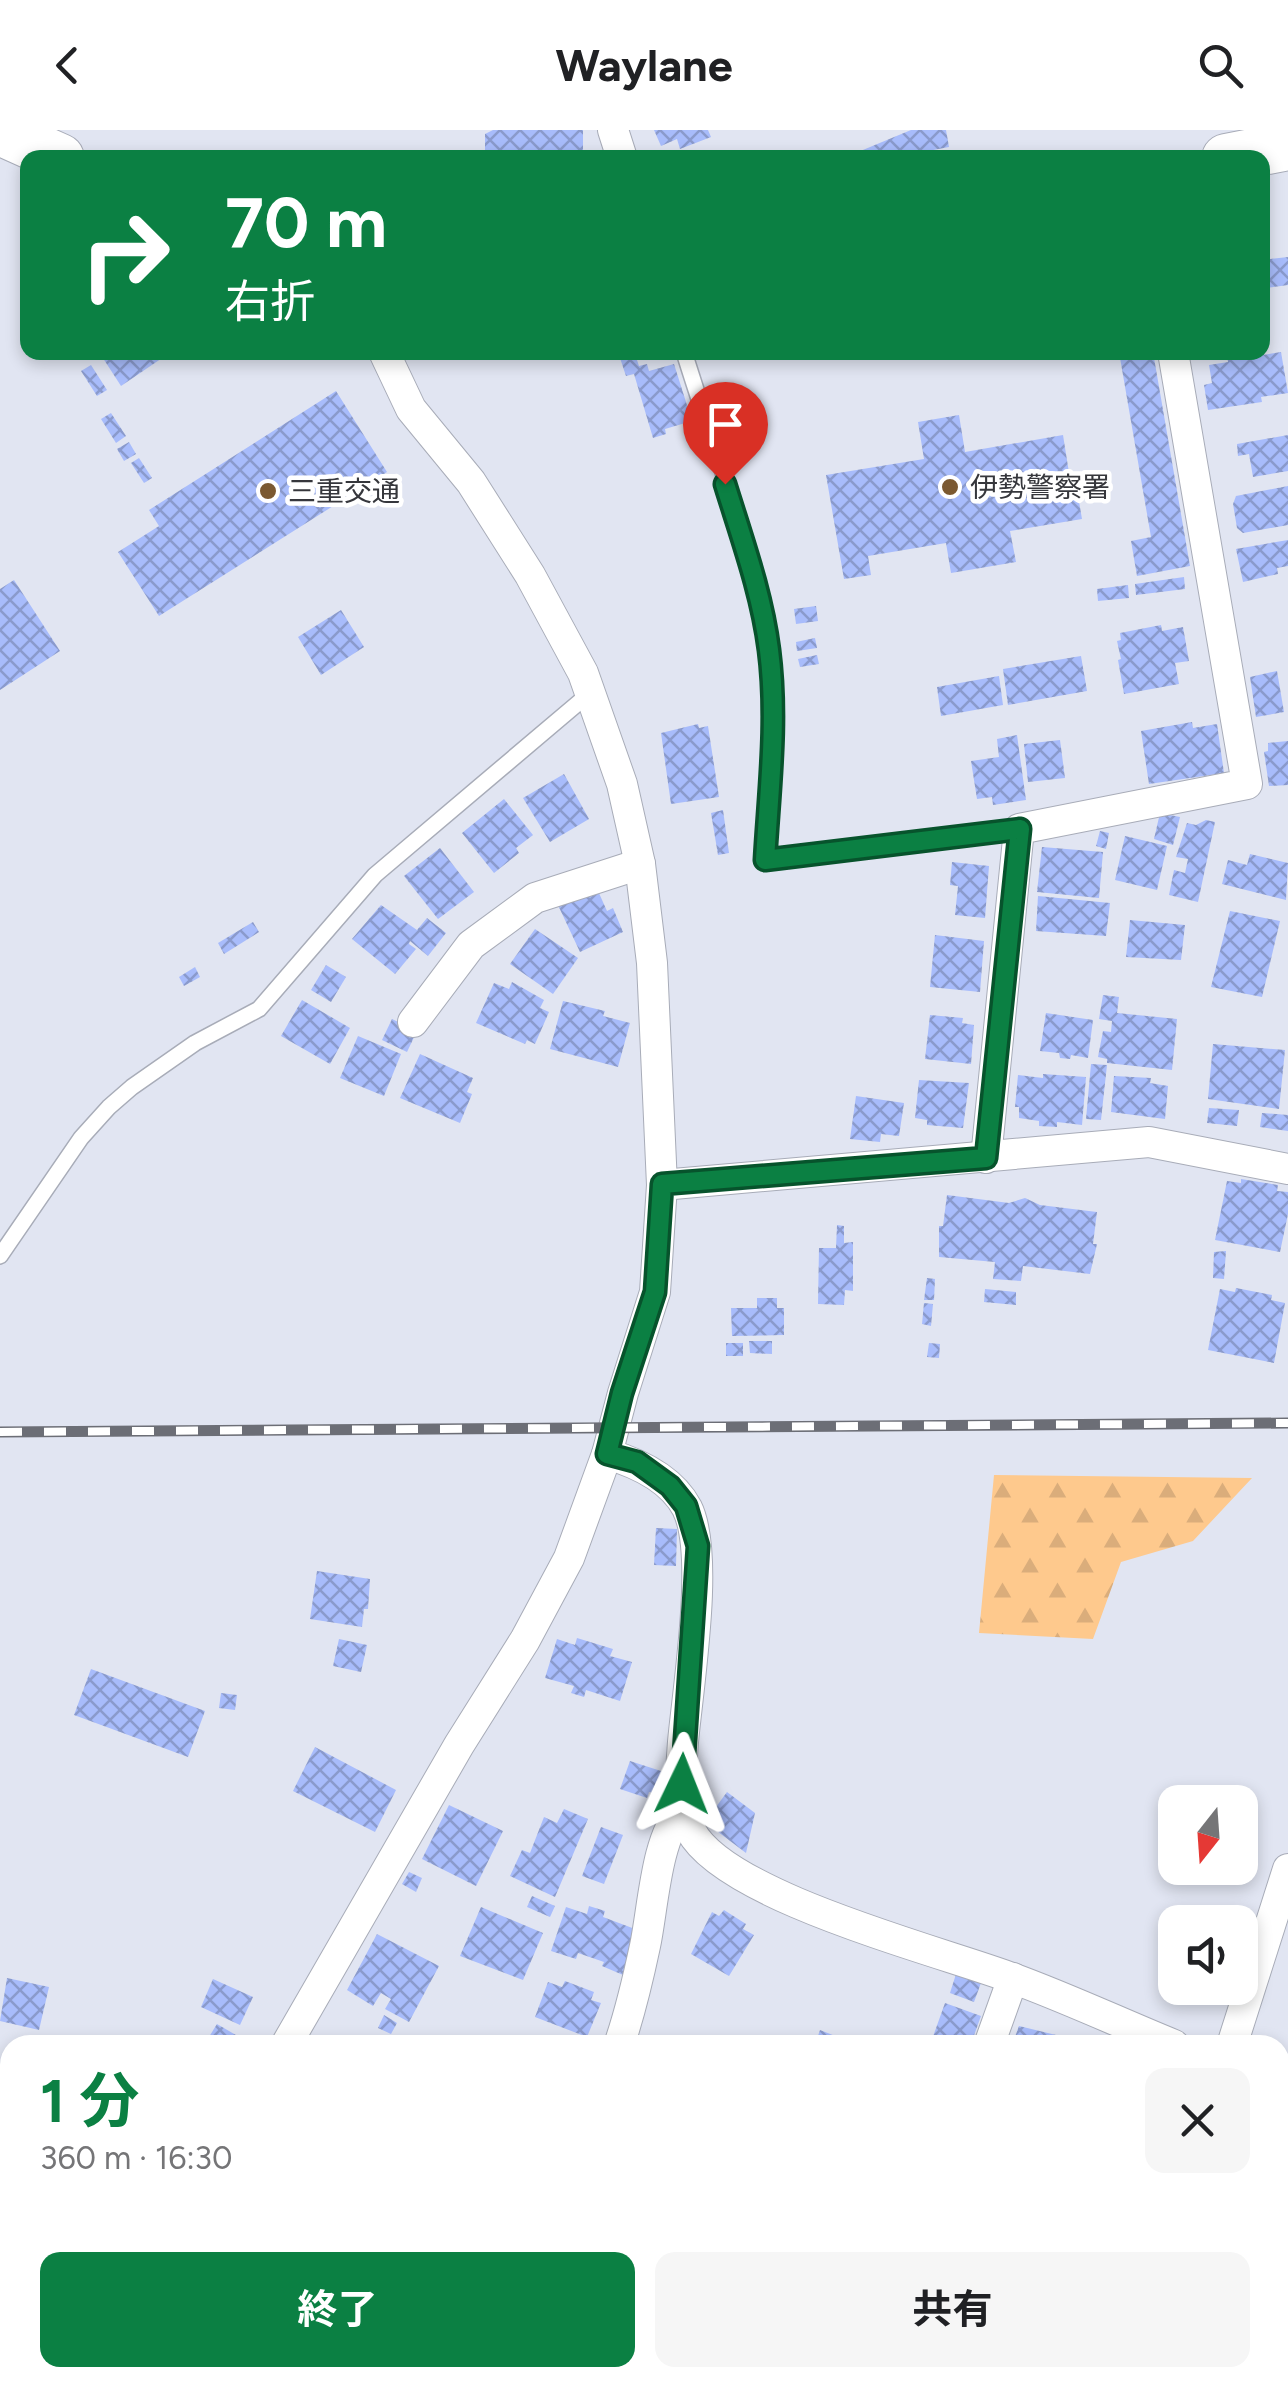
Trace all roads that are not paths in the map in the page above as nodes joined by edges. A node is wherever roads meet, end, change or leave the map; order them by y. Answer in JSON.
{"nodes":[{"id":1,"x":3,"y":131,"type":"edge"},
{"id":2,"x":43,"y":150,"type":"edge"},
{"id":3,"x":388,"y":360,"type":"edge"},
{"id":4,"x":686,"y":360,"type":"edge"},
{"id":5,"x":1175,"y":360,"type":"edge"},
{"id":6,"x":590,"y":694,"type":"junction"},
{"id":7,"x":1020,"y":829,"type":"junction"},
{"id":8,"x":640,"y":864,"type":"junction"},
{"id":9,"x":414,"y":1022,"type":"dead end"},
{"id":10,"x":986,"y":1158,"type":"junction"},
{"id":11,"x":1288,"y":1168,"type":"edge"},
{"id":12,"x":662,"y":1184,"type":"junction"},
{"id":13,"x":0,"y":1256,"type":"edge"},
{"id":14,"x":607,"y":1454,"type":"junction"},
{"id":15,"x":682,"y":1811,"type":"junction"},
{"id":16,"x":1288,"y":1869,"type":"edge"},
{"id":17,"x":1013,"y":1978,"type":"junction"},
{"id":18,"x":292,"y":2035,"type":"edge"},
{"id":19,"x":622,"y":2035,"type":"edge"},
{"id":20,"x":993,"y":2035,"type":"edge"},
{"id":21,"x":1150,"y":2035,"type":"edge"},
{"id":22,"x":1235,"y":2035,"type":"edge"}],
"edges":[{"from":1,"to":2,"type":"main road"},
{"from":3,"to":6,"type":"street"},
{"from":4,"to":7,"type":"lane"},
{"from":5,"to":7,"type":"street"},
{"from":6,"to":8,"type":"street"},
{"from":6,"to":13,"type":"lane"},
{"from":7,"to":10,"type":"street"},
{"from":8,"to":9,"type":"street"},
{"from":8,"to":12,"type":"street"},
{"from":10,"to":11,"type":"street"},
{"from":10,"to":12,"type":"street"},
{"from":12,"to":14,"type":"street"},
{"from":14,"to":15,"type":"street"},
{"from":14,"to":18,"type":"street"},
{"from":15,"to":17,"type":"street"},
{"from":15,"to":19,"type":"street"},
{"from":16,"to":22,"type":"street"},
{"from":17,"to":20,"type":"street"},
{"from":17,"to":21,"type":"street"}]}
